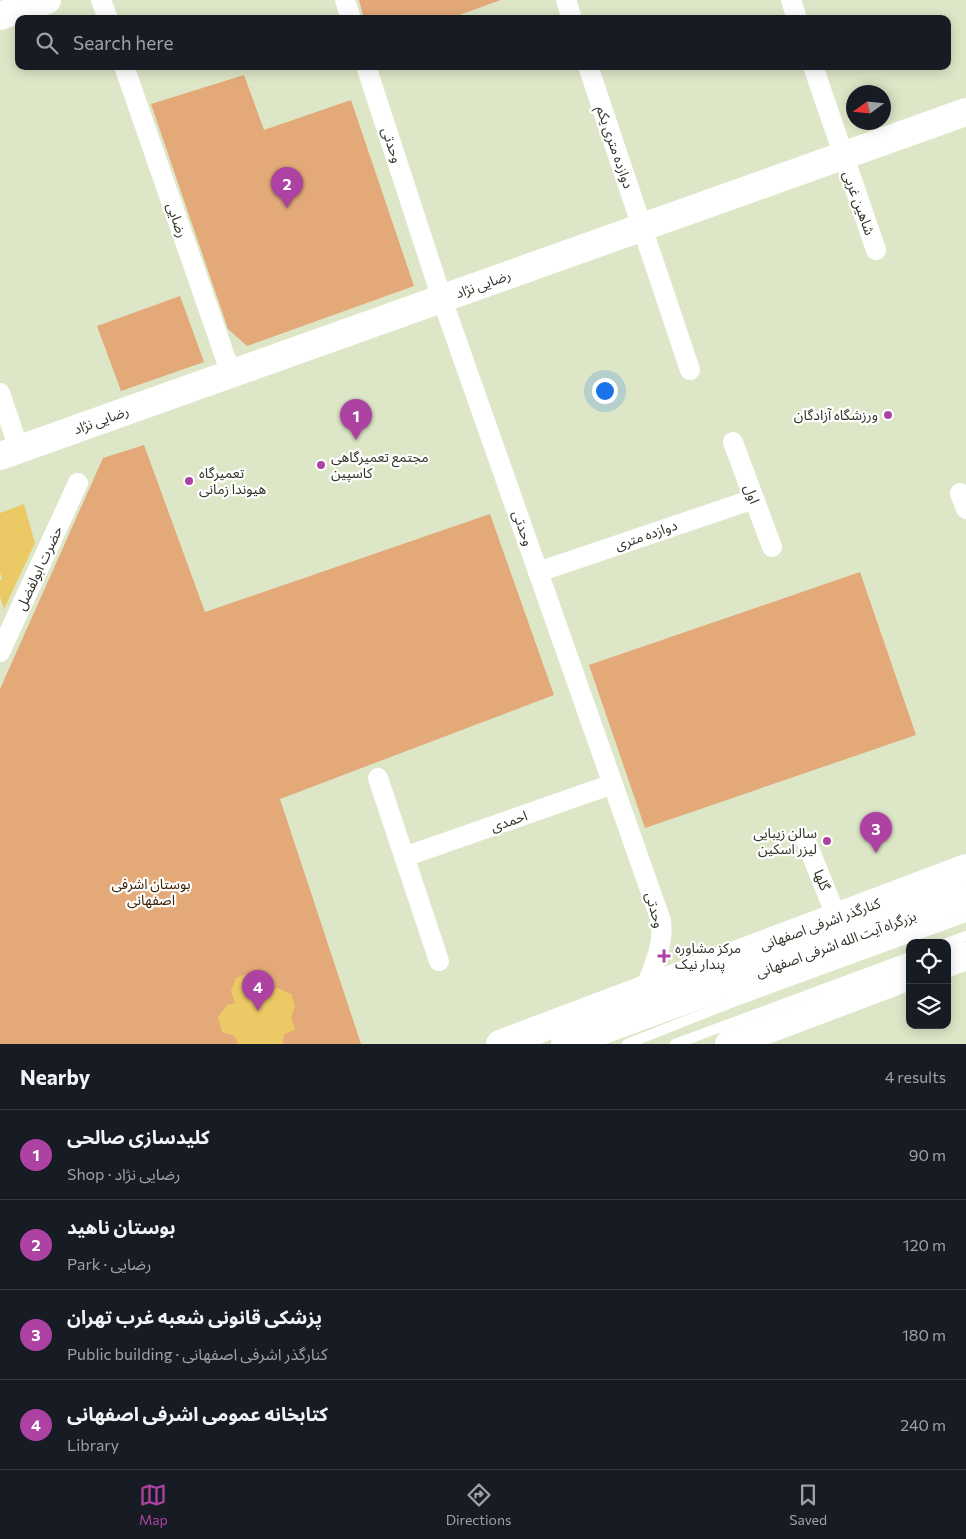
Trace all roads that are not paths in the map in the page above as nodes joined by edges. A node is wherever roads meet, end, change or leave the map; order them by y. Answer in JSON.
{"nodes":[{"id":1,"x":47,"y":0,"type":"edge"},
{"id":2,"x":101,"y":0,"type":"edge"},
{"id":3,"x":344,"y":0,"type":"edge"},
{"id":4,"x":566,"y":0,"type":"edge"},
{"id":5,"x":790,"y":0,"type":"edge"},
{"id":6,"x":107,"y":15,"type":"edge"},
{"id":7,"x":350,"y":15,"type":"edge"},
{"id":8,"x":571,"y":15,"type":"edge"},
{"id":9,"x":796,"y":15,"type":"edge"},
{"id":10,"x":0,"y":16,"type":"edge"},
{"id":11,"x":125,"y":70,"type":"edge"},
{"id":12,"x":367,"y":70,"type":"edge"},
{"id":13,"x":589,"y":70,"type":"edge"},
{"id":14,"x":814,"y":70,"type":"edge"},
{"id":15,"x":966,"y":112,"type":"edge"},
{"id":16,"x":843,"y":156,"type":"junction"},
{"id":17,"x":643,"y":228,"type":"junction"},
{"id":18,"x":876,"y":250,"type":"dead end"},
{"id":19,"x":442,"y":299,"type":"junction"},
{"id":20,"x":690,"y":370,"type":"dead end"},
{"id":21,"x":231,"y":374,"type":"junction"},
{"id":22,"x":0,"y":393,"type":"edge"},
{"id":23,"x":732,"y":442,"type":"dead end"},
{"id":24,"x":10,"y":453,"type":"edge"},
{"id":25,"x":78,"y":483,"type":"dead end"},
{"id":26,"x":754,"y":499,"type":"junction"},
{"id":27,"x":772,"y":547,"type":"dead end"},
{"id":28,"x":538,"y":572,"type":"junction"},
{"id":29,"x":0,"y":652,"type":"edge"},
{"id":30,"x":378,"y":778,"type":"dead end"},
{"id":31,"x":613,"y":784,"type":"junction"},
{"id":32,"x":806,"y":841,"type":"dead end"},
{"id":33,"x":404,"y":857,"type":"junction"},
{"id":34,"x":966,"y":868,"type":"edge"},
{"id":35,"x":966,"y":897,"type":"edge"},
{"id":36,"x":966,"y":917,"type":"edge"},
{"id":37,"x":837,"y":918,"type":"junction"},
{"id":38,"x":966,"y":936,"type":"edge"},
{"id":39,"x":951,"y":942,"type":"edge"},
{"id":40,"x":966,"y":956,"type":"edge"},
{"id":41,"x":906,"y":958,"type":"edge"},
{"id":42,"x":439,"y":961,"type":"dead end"},
{"id":43,"x":951,"y":962,"type":"edge"},
{"id":44,"x":906,"y":978,"type":"edge"},
{"id":45,"x":645,"y":989,"type":"junction"},
{"id":46,"x":678,"y":989,"type":"junction"},
{"id":47,"x":500,"y":1044,"type":"edge"},
{"id":48,"x":565,"y":1044,"type":"edge"},
{"id":49,"x":627,"y":1044,"type":"edge"},
{"id":50,"x":675,"y":1044,"type":"edge"},
{"id":51,"x":729,"y":1044,"type":"edge"}],
"edges":[{"from":1,"to":10,"type":"main road"},
{"from":2,"to":6,"type":"street"},
{"from":3,"to":7,"type":"street"},
{"from":4,"to":8,"type":"street"},
{"from":5,"to":9,"type":"street"},
{"from":11,"to":21,"type":"street","name":"رضایی"},
{"from":12,"to":19,"type":"street","name":"وحدتی"},
{"from":13,"to":17,"type":"street","name":"دوازده متری یکم"},
{"from":14,"to":16,"type":"street","name":"شاهین غربی"},
{"from":15,"to":16,"type":"main road","name":"رضایی نژاد"},
{"from":16,"to":17,"type":"main road","name":"رضایی نژاد"},
{"from":16,"to":18,"type":"street","name":"شاهین غربی"},
{"from":17,"to":19,"type":"main road","name":"رضایی نژاد"},
{"from":17,"to":20,"type":"street","name":"دوازده متری یکم"},
{"from":19,"to":21,"type":"main road","name":"رضایی نژاد"},
{"from":19,"to":28,"type":"street","name":"وحدتی"},
{"from":21,"to":24,"type":"main road","name":"رضایی نژاد"},
{"from":22,"to":24,"type":"street"},
{"from":23,"to":26,"type":"street","name":"اول"},
{"from":25,"to":29,"type":"street","name":"حضرت ابولفضل"},
{"from":26,"to":27,"type":"street","name":"اول"},
{"from":26,"to":28,"type":"street","name":"دوازده متری"},
{"from":28,"to":31,"type":"street","name":"وحدتی"},
{"from":30,"to":33,"type":"street"},
{"from":31,"to":33,"type":"street","name":"احمدی"},
{"from":31,"to":45,"type":"street","name":"وحدتی"},
{"from":32,"to":37,"type":"street","name":"گلها"},
{"from":33,"to":42,"type":"street"},
{"from":34,"to":37,"type":"main road","name":"کنارگذر اشرفی اصفهانی"},
{"from":35,"to":46,"type":"main road","name":"بزرگراه آیت الله اشرفی اصفهانی"},
{"from":36,"to":49,"type":"lane"},
{"from":37,"to":46,"type":"main road","name":"کنارگذر اشرفی اصفهانی"},
{"from":38,"to":39,"type":"lane"},
{"from":40,"to":43,"type":"main road"},
{"from":41,"to":50,"type":"lane"},
{"from":44,"to":51,"type":"main road"},
{"from":45,"to":46,"type":"main road"},
{"from":45,"to":47,"type":"main road"},
{"from":46,"to":48,"type":"main road","name":"بزرگراه آیت الله اشرفی اصفهانی"}]}
